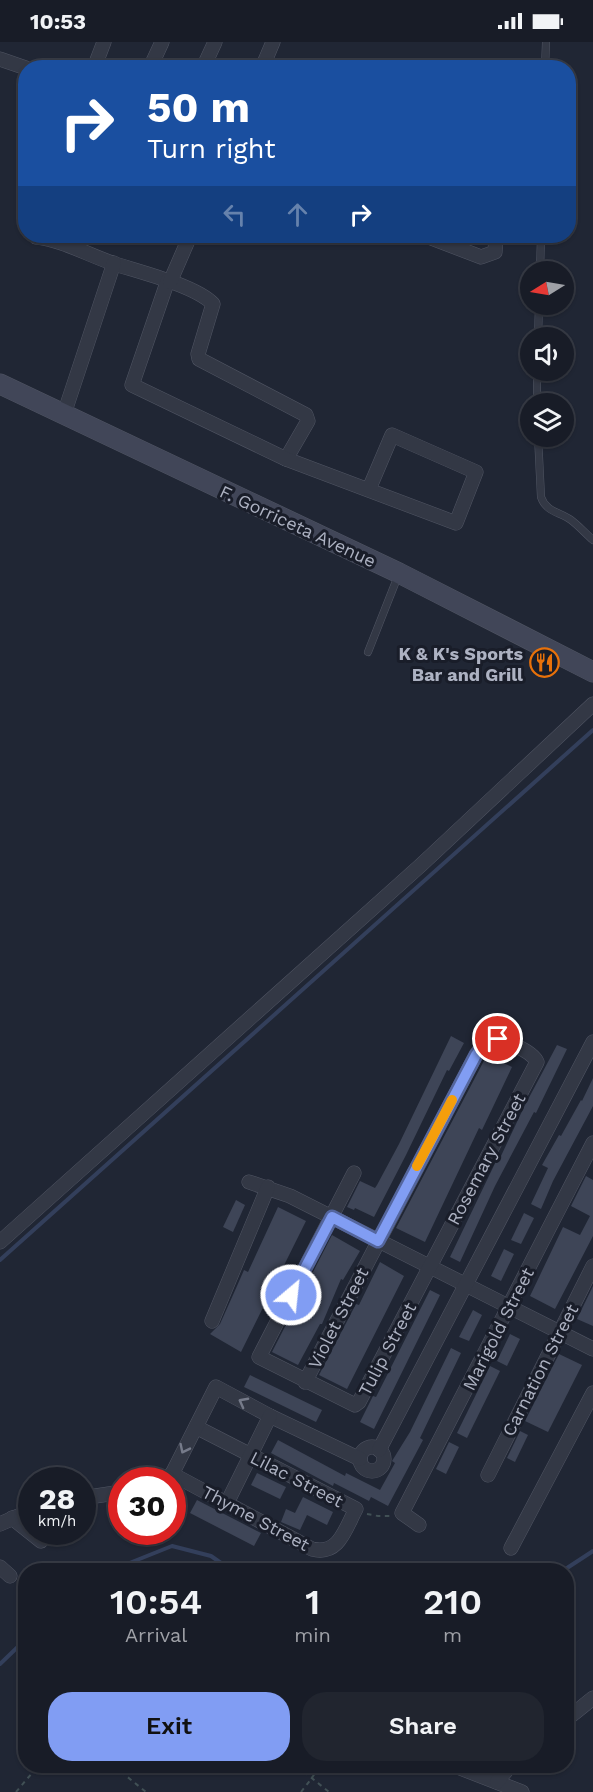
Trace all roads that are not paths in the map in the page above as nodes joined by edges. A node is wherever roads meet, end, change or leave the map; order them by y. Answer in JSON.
{"nodes":[{"id":1,"x":104,"y":42,"type":"edge"},
{"id":2,"x":162,"y":42,"type":"edge"},
{"id":3,"x":215,"y":42,"type":"edge"},
{"id":4,"x":273,"y":42,"type":"edge"},
{"id":5,"x":546,"y":42,"type":"edge"},
{"id":6,"x":0,"y":59,"type":"edge"},
{"id":7,"x":97,"y":60,"type":"edge"},
{"id":8,"x":154,"y":60,"type":"edge"},
{"id":9,"x":207,"y":60,"type":"edge"},
{"id":10,"x":265,"y":60,"type":"edge"},
{"id":11,"x":545,"y":60,"type":"edge"},
{"id":12,"x":18,"y":65,"type":"edge"},
{"id":13,"x":66,"y":243,"type":"edge"},
{"id":14,"x":187,"y":243,"type":"edge"},
{"id":15,"x":445,"y":243,"type":"edge"},
{"id":16,"x":496,"y":243,"type":"edge"},
{"id":17,"x":541,"y":243,"type":"edge"},
{"id":18,"x":540,"y":261,"type":"edge"},
{"id":19,"x":114,"y":263,"type":"junction"},
{"id":20,"x":169,"y":281,"type":"junction"},
{"id":21,"x":0,"y":384,"type":"edge"},
{"id":22,"x":64,"y":414,"type":"junction"},
{"id":23,"x":539,"y":447,"type":"edge"},
{"id":24,"x":286,"y":459,"type":"junction"},
{"id":25,"x":369,"y":489,"type":"junction"},
{"id":26,"x":593,"y":540,"type":"edge"},
{"id":27,"x":399,"y":573,"type":"junction"},
{"id":28,"x":368,"y":652,"type":"dead end"},
{"id":29,"x":593,"y":672,"type":"edge"},
{"id":30,"x":593,"y":704,"type":"edge"},
{"id":31,"x":593,"y":1042,"type":"edge"},
{"id":32,"x":529,"y":1052,"type":"joint"},
{"id":33,"x":593,"y":1143,"type":"edge"},
{"id":34,"x":354,"y":1173,"type":"dead end"},
{"id":35,"x":249,"y":1182,"type":"dead end"},
{"id":36,"x":268,"y":1187,"type":"junction"},
{"id":37,"x":332,"y":1217,"type":"junction"},
{"id":38,"x":378,"y":1241,"type":"junction"},
{"id":39,"x":0,"y":1242,"type":"edge"},
{"id":40,"x":593,"y":1266,"type":"edge"},
{"id":41,"x":430,"y":1268,"type":"junction"},
{"id":42,"x":465,"y":1285,"type":"junction"},
{"id":43,"x":510,"y":1307,"type":"junction"},
{"id":44,"x":212,"y":1321,"type":"dead end"},
{"id":45,"x":559,"y":1332,"type":"junction"},
{"id":46,"x":593,"y":1349,"type":"edge"},
{"id":47,"x":305,"y":1382,"type":"junction"},
{"id":48,"x":593,"y":1393,"type":"edge"},
{"id":49,"x":270,"y":1416,"type":"junction"},
{"id":50,"x":195,"y":1427,"type":"junction"},
{"id":51,"x":379,"y":1450,"type":"junction"},
{"id":52,"x":251,"y":1455,"type":"junction"},
{"id":53,"x":360,"y":1459,"type":"junction"},
{"id":54,"x":173,"y":1467,"type":"edge"},
{"id":55,"x":488,"y":1475,"type":"dead end"},
{"id":56,"x":186,"y":1485,"type":"edge"},
{"id":57,"x":227,"y":1503,"type":"junction"},
{"id":58,"x":356,"y":1509,"type":"joint"},
{"id":59,"x":419,"y":1525,"type":"dead end"},
{"id":60,"x":511,"y":1548,"type":"dead end"},
{"id":61,"x":593,"y":1698,"type":"edge"},
{"id":62,"x":574,"y":1713,"type":"edge"},
{"id":63,"x":473,"y":1773,"type":"edge"},
{"id":64,"x":504,"y":1773,"type":"edge"},
{"id":65,"x":497,"y":1782,"type":"junction"},
{"id":66,"x":522,"y":1792,"type":"edge"}],
"edges":[{"from":1,"to":7,"type":"street"},
{"from":2,"to":8,"type":"street"},
{"from":3,"to":9,"type":"street"},
{"from":4,"to":10,"type":"street"},
{"from":5,"to":11,"type":"lane"},
{"from":6,"to":12,"type":"street"},
{"from":13,"to":19,"type":"street"},
{"from":14,"to":20,"type":"street"},
{"from":15,"to":16,"type":"street"},
{"from":17,"to":18,"type":"lane"},
{"from":19,"to":20,"type":"street"},
{"from":19,"to":22,"type":"street"},
{"from":20,"to":24,"type":"street"},
{"from":20,"to":24,"type":"street"},
{"from":21,"to":22,"type":"main road","name":"F. Gorriceta Avenue"},
{"from":22,"to":27,"type":"main road","name":"F. Gorriceta Avenue"},
{"from":23,"to":26,"type":"lane"},
{"from":24,"to":25,"type":"street"},
{"from":25,"to":25,"type":"street"},
{"from":27,"to":28,"type":"lane"},
{"from":27,"to":29,"type":"main road","name":"F. Gorriceta Avenue"},
{"from":30,"to":39,"type":"street"},
{"from":31,"to":42,"type":"street"},
{"from":32,"to":38,"type":"street","name":"Violet Street"},
{"from":32,"to":41,"type":"street","name":"Rosemary Street"},
{"from":33,"to":43,"type":"street","name":"Marigold Street"},
{"from":34,"to":37,"type":"street","name":"Tulip Street"},
{"from":35,"to":36,"type":"street"},
{"from":36,"to":37,"type":"street"},
{"from":36,"to":44,"type":"street"},
{"from":37,"to":38,"type":"street"},
{"from":37,"to":47,"type":"street","name":"Tulip Street"},
{"from":38,"to":41,"type":"street"},
{"from":38,"to":47,"type":"street","name":"Violet Street"},
{"from":40,"to":45,"type":"street","name":"Carnation Street"},
{"from":41,"to":42,"type":"street"},
{"from":41,"to":47,"type":"street","name":"Tulip Street"},
{"from":42,"to":43,"type":"street"},
{"from":42,"to":51,"type":"street"},
{"from":43,"to":45,"type":"street"},
{"from":43,"to":59,"type":"street","name":"Marigold Street"},
{"from":45,"to":46,"type":"street"},
{"from":45,"to":55,"type":"street","name":"Carnation Street"},
{"from":48,"to":60,"type":"street"},
{"from":49,"to":50,"type":"street","one_way":true},
{"from":49,"to":52,"type":"street"},
{"from":49,"to":53,"type":"street"},
{"from":50,"to":52,"type":"street","name":"Lilac Street"},
{"from":50,"to":54,"type":"street","one_way":true},
{"from":51,"to":53,"type":"street"},
{"from":51,"to":53,"type":"street"},
{"from":52,"to":57,"type":"street"},
{"from":52,"to":58,"type":"street","name":"Lilac Street"},
{"from":56,"to":57,"type":"street","name":"Thyme Street"},
{"from":57,"to":58,"type":"street","name":"Thyme Street"},
{"from":61,"to":62,"type":"street"},
{"from":63,"to":65,"type":"street"},
{"from":64,"to":65,"type":"street"},
{"from":65,"to":66,"type":"street"}]}
